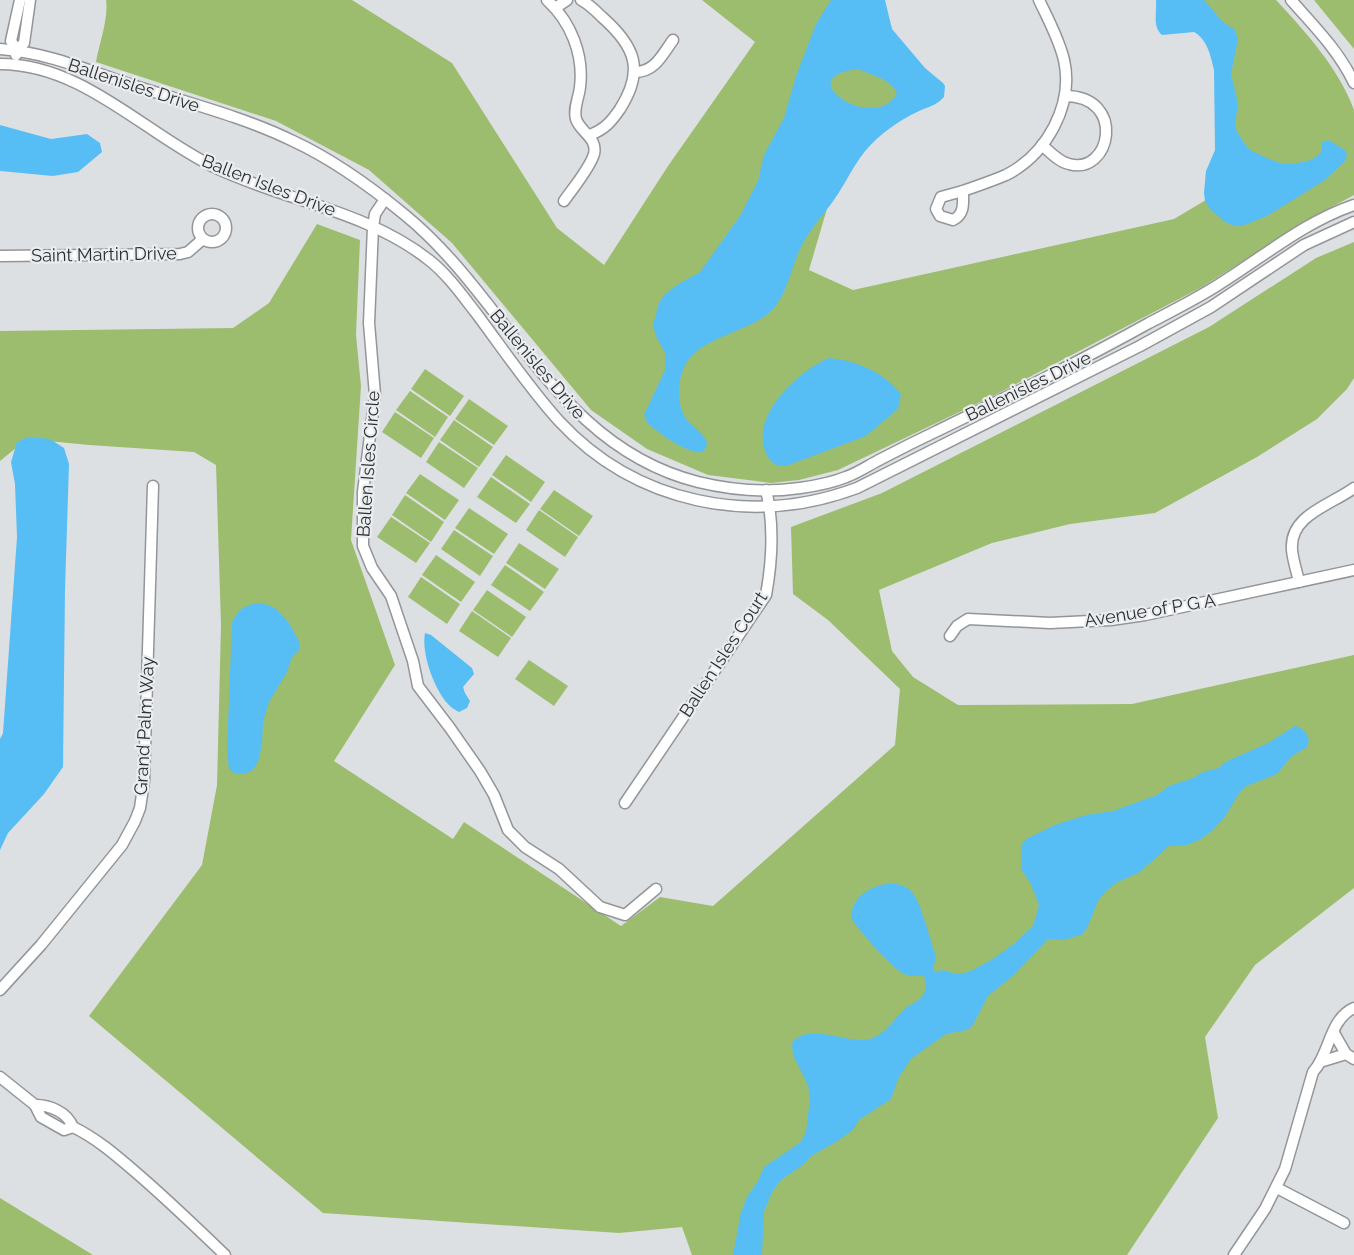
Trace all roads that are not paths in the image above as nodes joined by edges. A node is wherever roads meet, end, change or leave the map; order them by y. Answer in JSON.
{"nodes":[{"id":1,"x":20,"y":0,"type":"edge"},
{"id":2,"x":30,"y":0,"type":"edge"},
{"id":3,"x":567,"y":0,"type":"edge"},
{"id":4,"x":581,"y":0,"type":"edge"},
{"id":5,"x":1039,"y":0,"type":"edge"},
{"id":6,"x":1291,"y":0,"type":"edge"},
{"id":7,"x":551,"y":4,"type":"edge"},
{"id":8,"x":673,"y":40,"type":"dead end"},
{"id":9,"x":0,"y":49,"type":"edge"},
{"id":10,"x":17,"y":50,"type":"junction"},
{"id":11,"x":0,"y":64,"type":"edge"},
{"id":12,"x":15,"y":64,"type":"junction"},
{"id":13,"x":635,"y":72,"type":"junction"},
{"id":14,"x":1354,"y":83,"type":"edge"},
{"id":15,"x":1065,"y":96,"type":"junction"},
{"id":16,"x":590,"y":135,"type":"junction"},
{"id":17,"x":1042,"y":145,"type":"junction"},
{"id":18,"x":963,"y":191,"type":"dead end"},
{"id":19,"x":385,"y":199,"type":"junction"},
{"id":20,"x":564,"y":201,"type":"dead end"},
{"id":21,"x":1354,"y":205,"type":"edge"},
{"id":22,"x":1354,"y":222,"type":"edge"},
{"id":23,"x":373,"y":227,"type":"junction"},
{"id":24,"x":203,"y":239,"type":"dead end"},
{"id":25,"x":0,"y":256,"type":"edge"},
{"id":26,"x":453,"y":285,"type":"joint"},
{"id":27,"x":153,"y":486,"type":"dead end"},
{"id":28,"x":1354,"y":488,"type":"edge"},
{"id":29,"x":766,"y":490,"type":"junction"},
{"id":30,"x":770,"y":508,"type":"junction"},
{"id":31,"x":1354,"y":570,"type":"edge"},
{"id":32,"x":1299,"y":582,"type":"junction"},
{"id":33,"x":950,"y":636,"type":"dead end"},
{"id":34,"x":625,"y":803,"type":"dead end"},
{"id":35,"x":656,"y":889,"type":"dead end"},
{"id":36,"x":0,"y":990,"type":"edge"},
{"id":37,"x":1354,"y":1008,"type":"edge"},
{"id":38,"x":1334,"y":1033,"type":"junction"},
{"id":39,"x":1350,"y":1057,"type":"edge"},
{"id":40,"x":1320,"y":1062,"type":"junction"},
{"id":41,"x":0,"y":1077,"type":"edge"},
{"id":42,"x":1276,"y":1188,"type":"junction"},
{"id":43,"x":1344,"y":1223,"type":"dead end"},
{"id":44,"x":225,"y":1255,"type":"edge"},
{"id":45,"x":1234,"y":1255,"type":"edge"}],
"edges":[{"from":1,"to":10,"type":"street"},
{"from":2,"to":10,"type":"street"},
{"from":3,"to":7,"type":"street"},
{"from":4,"to":13,"type":"street"},
{"from":5,"to":15,"type":"street"},
{"from":6,"to":14,"type":"street"},
{"from":7,"to":16,"type":"street"},
{"from":8,"to":13,"type":"street"},
{"from":9,"to":10,"type":"street","name":"Ballenisles Drive"},
{"from":10,"to":12,"type":"street"},
{"from":10,"to":19,"type":"street","name":"Ballenisles Drive"},
{"from":11,"to":12,"type":"street"},
{"from":12,"to":23,"type":"street","name":"Ballen Isles Drive"},
{"from":13,"to":16,"type":"street"},
{"from":15,"to":17,"type":"street"},
{"from":15,"to":17,"type":"street"},
{"from":16,"to":20,"type":"street"},
{"from":17,"to":18,"type":"street"},
{"from":19,"to":23,"type":"street","name":"Ballen Isles Circle"},
{"from":19,"to":29,"type":"street","name":"Ballenisles Drive"},
{"from":21,"to":29,"type":"street","name":"Ballenisles Drive"},
{"from":22,"to":30,"type":"street","name":"Ballenisles Drive"},
{"from":23,"to":26,"type":"street","name":"Ballen Isles Drive"},
{"from":23,"to":35,"type":"street","name":"Ballen Isles Circle"},
{"from":24,"to":25,"type":"street","name":"Saint Martin Drive"},
{"from":26,"to":30,"type":"street","name":"Ballenisles Drive"},
{"from":27,"to":36,"type":"street","name":"Grand Palm Way"},
{"from":28,"to":32,"type":"street"},
{"from":29,"to":30,"type":"street","name":"Ballen Isles Court"},
{"from":30,"to":34,"type":"street","name":"Ballen Isles Court"},
{"from":31,"to":32,"type":"street","name":"Avenue of P G A"},
{"from":32,"to":33,"type":"street","name":"Avenue of P G A"},
{"from":37,"to":38,"type":"street"},
{"from":38,"to":39,"type":"street"},
{"from":38,"to":40,"type":"street"},
{"from":39,"to":40,"type":"street"},
{"from":40,"to":42,"type":"street"},
{"from":41,"to":44,"type":"street"},
{"from":42,"to":43,"type":"street"},
{"from":42,"to":45,"type":"street"}]}
